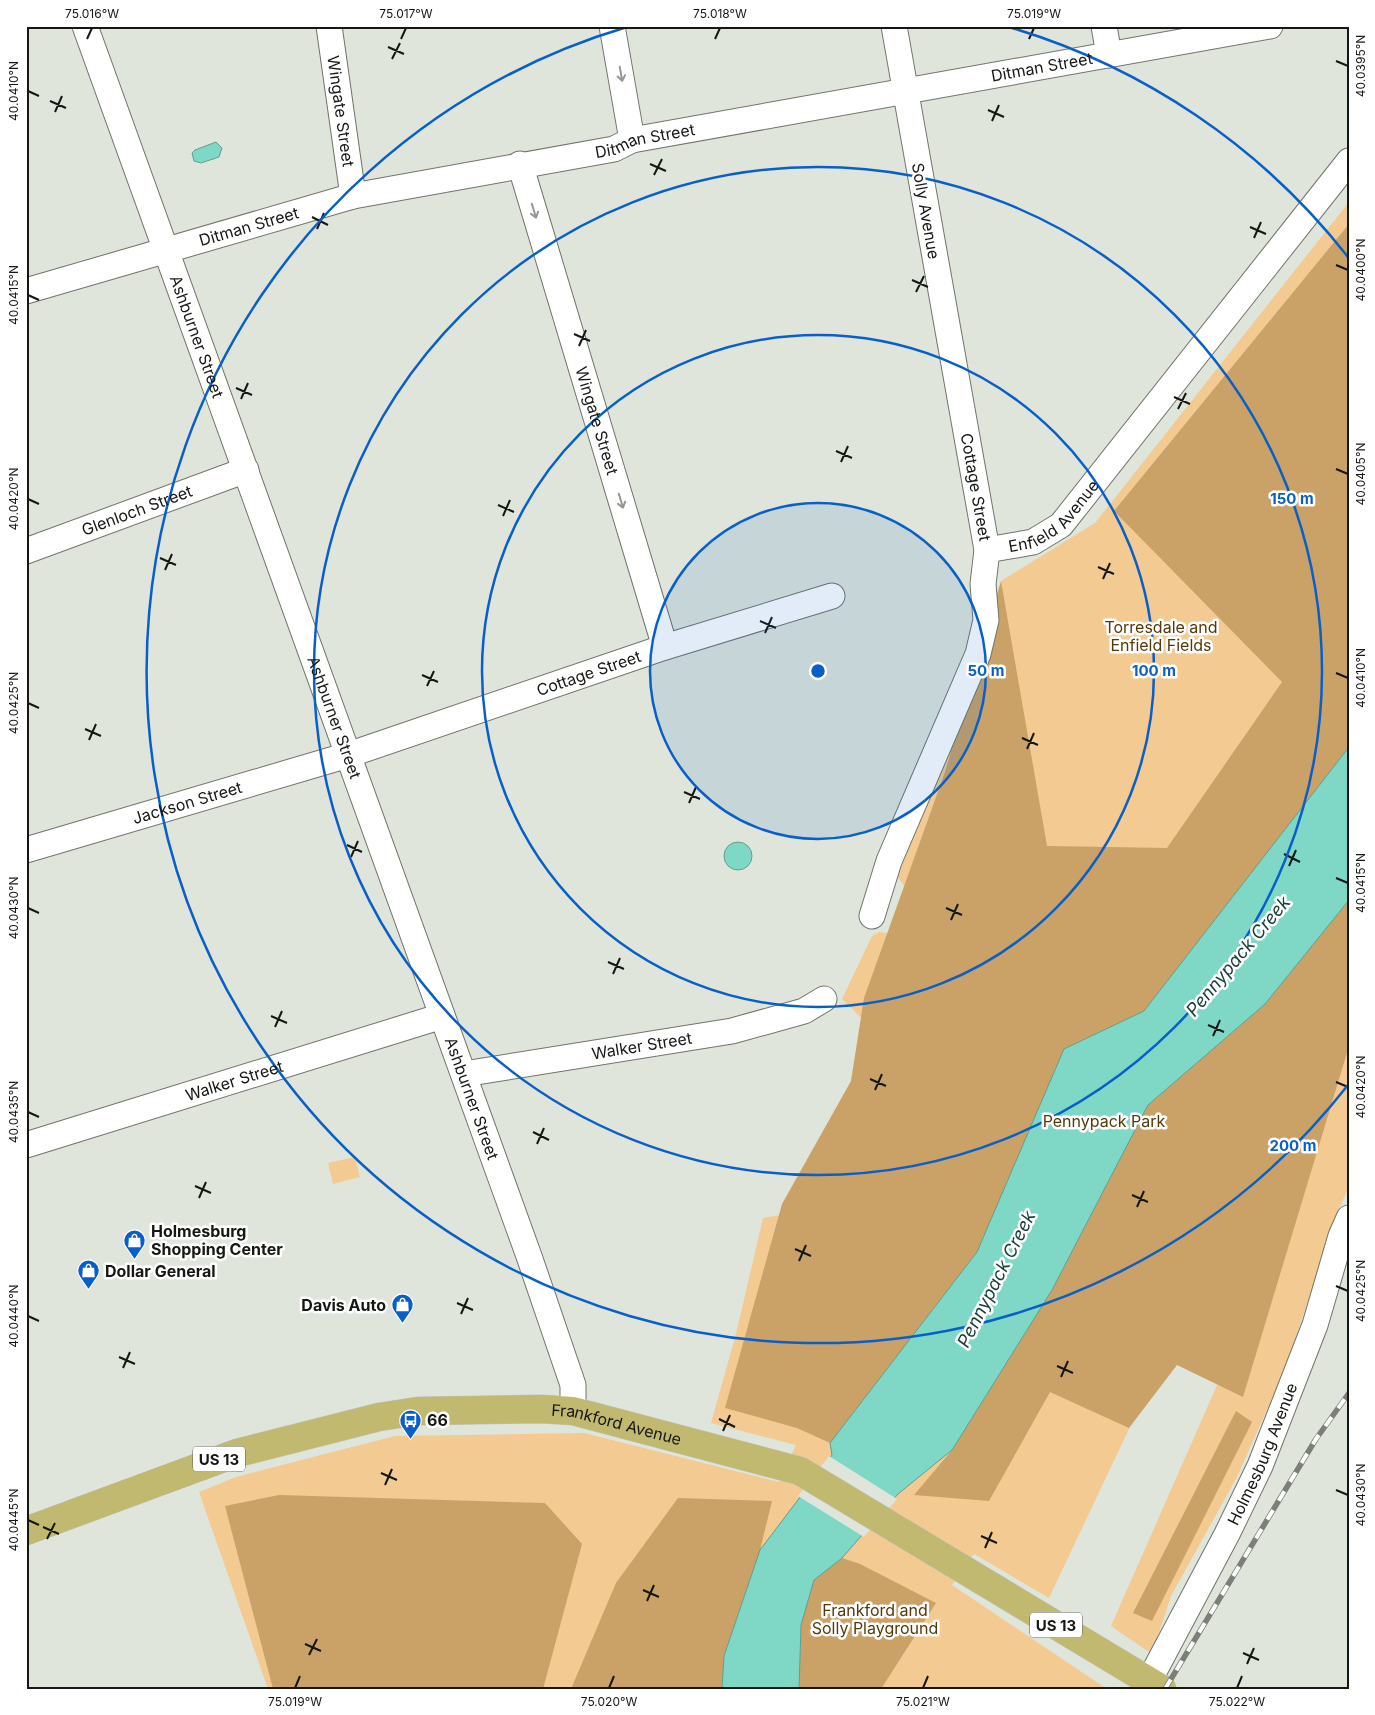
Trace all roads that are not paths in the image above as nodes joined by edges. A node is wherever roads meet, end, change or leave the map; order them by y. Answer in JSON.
{"nodes":[{"id":1,"x":85,"y":26,"type":"edge"},
{"id":2,"x":328,"y":26,"type":"edge"},
{"id":3,"x":612,"y":26,"type":"edge"},
{"id":4,"x":894,"y":26,"type":"edge"},
{"id":5,"x":1104,"y":26,"type":"edge"},
{"id":6,"x":1270,"y":26,"type":"edge"},
{"id":7,"x":1109,"y":55,"type":"junction"},
{"id":8,"x":906,"y":92,"type":"junction"},
{"id":9,"x":632,"y":140,"type":"junction"},
{"id":10,"x":1349,"y":161,"type":"edge"},
{"id":11,"x":520,"y":164,"type":"junction"},
{"id":12,"x":353,"y":196,"type":"junction"},
{"id":13,"x":168,"y":250,"type":"junction"},
{"id":14,"x":26,"y":290,"type":"edge"},
{"id":15,"x":965,"y":424,"type":"joint"},
{"id":16,"x":246,"y":470,"type":"junction"},
{"id":17,"x":987,"y":550,"type":"junction"},
{"id":18,"x":26,"y":551,"type":"edge"},
{"id":19,"x":832,"y":596,"type":"dead end"},
{"id":20,"x":664,"y":647,"type":"junction"},
{"id":21,"x":348,"y":755,"type":"junction"},
{"id":22,"x":26,"y":850,"type":"edge"},
{"id":23,"x":872,"y":916,"type":"dead end"},
{"id":24,"x":824,"y":999,"type":"dead end"},
{"id":25,"x":442,"y":1016,"type":"junction"},
{"id":26,"x":464,"y":1074,"type":"junction"},
{"id":27,"x":26,"y":1145,"type":"edge"},
{"id":28,"x":1349,"y":1218,"type":"edge"},
{"id":29,"x":573,"y":1411,"type":"junction"},
{"id":30,"x":26,"y":1531,"type":"edge"},
{"id":31,"x":1156,"y":1685,"type":"edge"}],
"edges":[{"from":1,"to":13,"type":"street","name":"Ashburner Street"},
{"from":2,"to":12,"type":"street","name":"Wingate Street"},
{"from":3,"to":9,"type":"street","one_way":true},
{"from":4,"to":8,"type":"street","name":"Solly Avenue"},
{"from":5,"to":7,"type":"street"},
{"from":6,"to":7,"type":"street","name":"Ditman Street"},
{"from":7,"to":8,"type":"street","name":"Ditman Street"},
{"from":8,"to":9,"type":"street","name":"Ditman Street"},
{"from":8,"to":15,"type":"street","name":"Solly Avenue"},
{"from":9,"to":11,"type":"street","name":"Ditman Street"},
{"from":10,"to":17,"type":"street","name":"Enfield Avenue"},
{"from":11,"to":12,"type":"street","name":"Ditman Street"},
{"from":11,"to":20,"type":"street","name":"Wingate Street","one_way":true},
{"from":12,"to":13,"type":"street","name":"Ditman Street"},
{"from":13,"to":14,"type":"street","name":"Ditman Street"},
{"from":13,"to":16,"type":"street","name":"Ashburner Street"},
{"from":15,"to":17,"type":"street","name":"Cottage Street"},
{"from":16,"to":18,"type":"street","name":"Glenloch Street"},
{"from":16,"to":21,"type":"street","name":"Ashburner Street"},
{"from":17,"to":23,"type":"street","name":"Enfield Avenue"},
{"from":19,"to":20,"type":"street","name":"Cottage Street"},
{"from":20,"to":21,"type":"street","name":"Cottage Street"},
{"from":21,"to":22,"type":"street","name":"Jackson Street"},
{"from":21,"to":25,"type":"street","name":"Ashburner Street"},
{"from":24,"to":26,"type":"street","name":"Walker Street"},
{"from":25,"to":26,"type":"street","name":"Ashburner Street"},
{"from":25,"to":27,"type":"street","name":"Walker Street"},
{"from":26,"to":29,"type":"street","name":"Ashburner Street"},
{"from":28,"to":31,"type":"street","name":"Holmesburg Avenue"},
{"from":29,"to":30,"type":"main road","name":"Frankford Avenue","number":"US 13"},
{"from":29,"to":31,"type":"main road","name":"Frankford Avenue","number":"US 13"}]}
